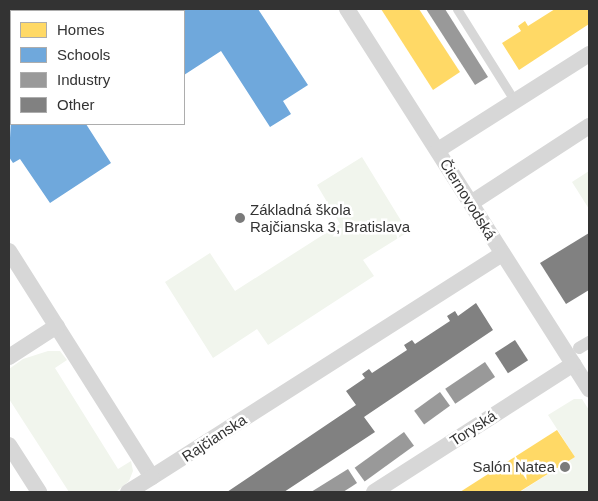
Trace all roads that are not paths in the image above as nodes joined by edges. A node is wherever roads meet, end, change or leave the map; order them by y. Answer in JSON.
{"nodes":[{"id":1,"x":347,"y":9,"type":"edge"},
{"id":2,"x":457,"y":9,"type":"edge"},
{"id":3,"x":589,"y":54,"type":"edge"},
{"id":4,"x":516,"y":103,"type":"junction"},
{"id":5,"x":589,"y":126,"type":"edge"},
{"id":6,"x":438,"y":150,"type":"junction"},
{"id":7,"x":471,"y":203,"type":"junction"},
{"id":8,"x":9,"y":251,"type":"edge"},
{"id":9,"x":502,"y":254,"type":"junction"},
{"id":10,"x":57,"y":326,"type":"junction"},
{"id":11,"x":580,"y":351,"type":"edge"},
{"id":12,"x":9,"y":357,"type":"edge"},
{"id":13,"x":589,"y":389,"type":"edge"},
{"id":14,"x":9,"y":445,"type":"edge"},
{"id":15,"x":152,"y":477,"type":"junction"},
{"id":16,"x":39,"y":492,"type":"edge"},
{"id":17,"x":128,"y":492,"type":"edge"},
{"id":18,"x":374,"y":492,"type":"edge"}],
"edges":[{"from":1,"to":6,"type":"street","name":"Čiernovodská"},
{"from":2,"to":4,"type":"lane"},
{"from":3,"to":4,"type":"street"},
{"from":4,"to":6,"type":"street"},
{"from":5,"to":7,"type":"street"},
{"from":6,"to":7,"type":"street","name":"Čiernovodská"},
{"from":7,"to":9,"type":"street","name":"Čiernovodská"},
{"from":8,"to":10,"type":"street"},
{"from":9,"to":11,"type":"street","name":"Čiernovodská"},
{"from":9,"to":15,"type":"street","name":"Rajčianska"},
{"from":10,"to":12,"type":"street"},
{"from":10,"to":15,"type":"street"},
{"from":11,"to":13,"type":"street","name":"Čiernovodská"},
{"from":11,"to":18,"type":"street","name":"Toryská"},
{"from":14,"to":16,"type":"street"},
{"from":15,"to":17,"type":"street","name":"Rajčianska"}]}
